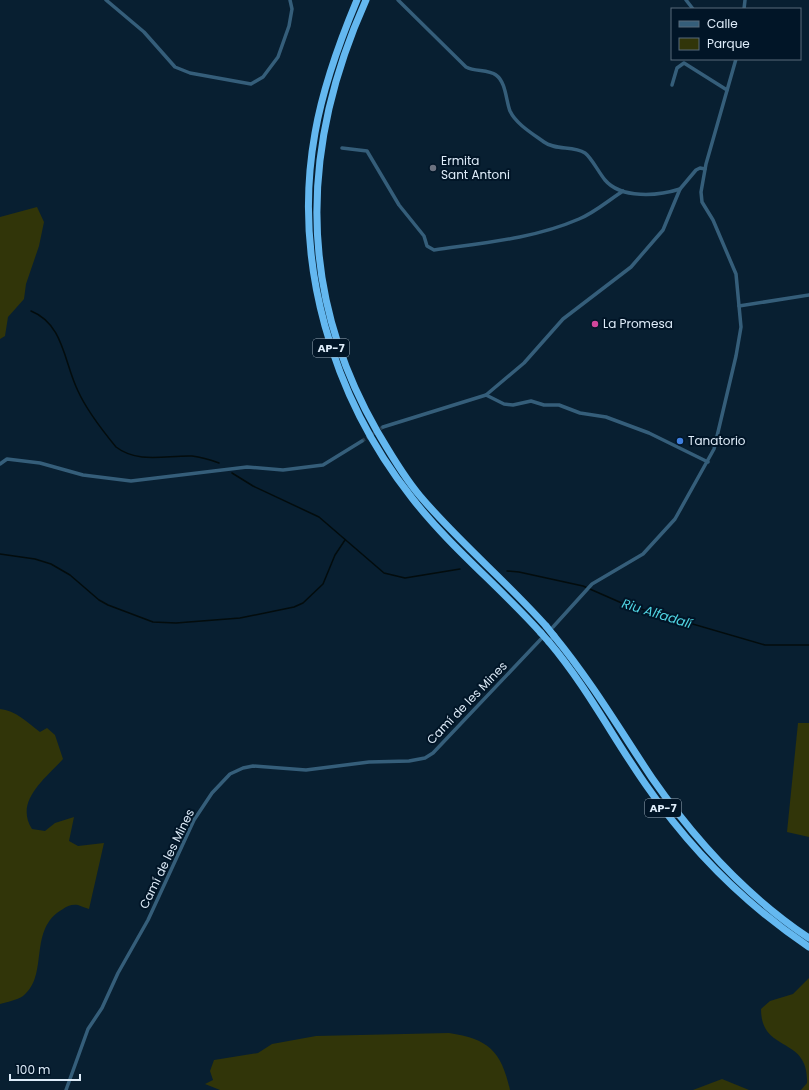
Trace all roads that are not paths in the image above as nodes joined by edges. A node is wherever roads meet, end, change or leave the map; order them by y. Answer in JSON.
{"nodes":[{"id":1,"x":106,"y":0,"type":"edge"},
{"id":2,"x":290,"y":0,"type":"edge"},
{"id":3,"x":357,"y":0,"type":"edge"},
{"id":4,"x":366,"y":0,"type":"edge"},
{"id":5,"x":398,"y":0,"type":"edge"},
{"id":6,"x":686,"y":0,"type":"edge"},
{"id":7,"x":692,"y":8,"type":"edge"},
{"id":8,"x":736,"y":60,"type":"edge"},
{"id":9,"x":672,"y":85,"type":"dead end"},
{"id":10,"x":727,"y":90,"type":"junction"},
{"id":11,"x":342,"y":148,"type":"dead end"},
{"id":12,"x":705,"y":169,"type":"junction"},
{"id":13,"x":680,"y":189,"type":"junction"},
{"id":14,"x":622,"y":191,"type":"junction"},
{"id":15,"x":809,"y":295,"type":"edge"},
{"id":16,"x":739,"y":306,"type":"junction"},
{"id":17,"x":486,"y":395,"type":"junction"},
{"id":18,"x":383,"y":427,"type":"tunnel mouth"},
{"id":19,"x":362,"y":441,"type":"tunnel mouth"},
{"id":20,"x":708,"y":462,"type":"junction"},
{"id":21,"x":0,"y":464,"type":"edge"},
{"id":22,"x":549,"y":627,"type":"junction"},
{"id":23,"x":541,"y":636,"type":"junction"},
{"id":24,"x":809,"y":938,"type":"edge"},
{"id":25,"x":809,"y":947,"type":"edge"},
{"id":26,"x":66,"y":1090,"type":"edge"}],
"edges":[{"from":1,"to":2,"type":"street"},
{"from":3,"to":23,"type":"highway","number":"AP-7"},
{"from":4,"to":22,"type":"highway","number":"AP-7"},
{"from":5,"to":14,"type":"street"},
{"from":6,"to":7,"type":"street"},
{"from":8,"to":10,"type":"street"},
{"from":9,"to":10,"type":"street"},
{"from":10,"to":12,"type":"street"},
{"from":11,"to":14,"type":"street"},
{"from":12,"to":13,"type":"street"},
{"from":12,"to":16,"type":"street"},
{"from":13,"to":14,"type":"street"},
{"from":13,"to":17,"type":"street"},
{"from":15,"to":16,"type":"street"},
{"from":16,"to":20,"type":"street"},
{"from":17,"to":18,"type":"street"},
{"from":17,"to":20,"type":"street"},
{"from":19,"to":21,"type":"street"},
{"from":20,"to":22,"type":"street"},
{"from":22,"to":24,"type":"highway","number":"AP-7","bridge":true},
{"from":23,"to":25,"type":"highway","number":"AP-7","bridge":true},
{"from":23,"to":26,"type":"street","name":"Camí de les Mines"}]}
